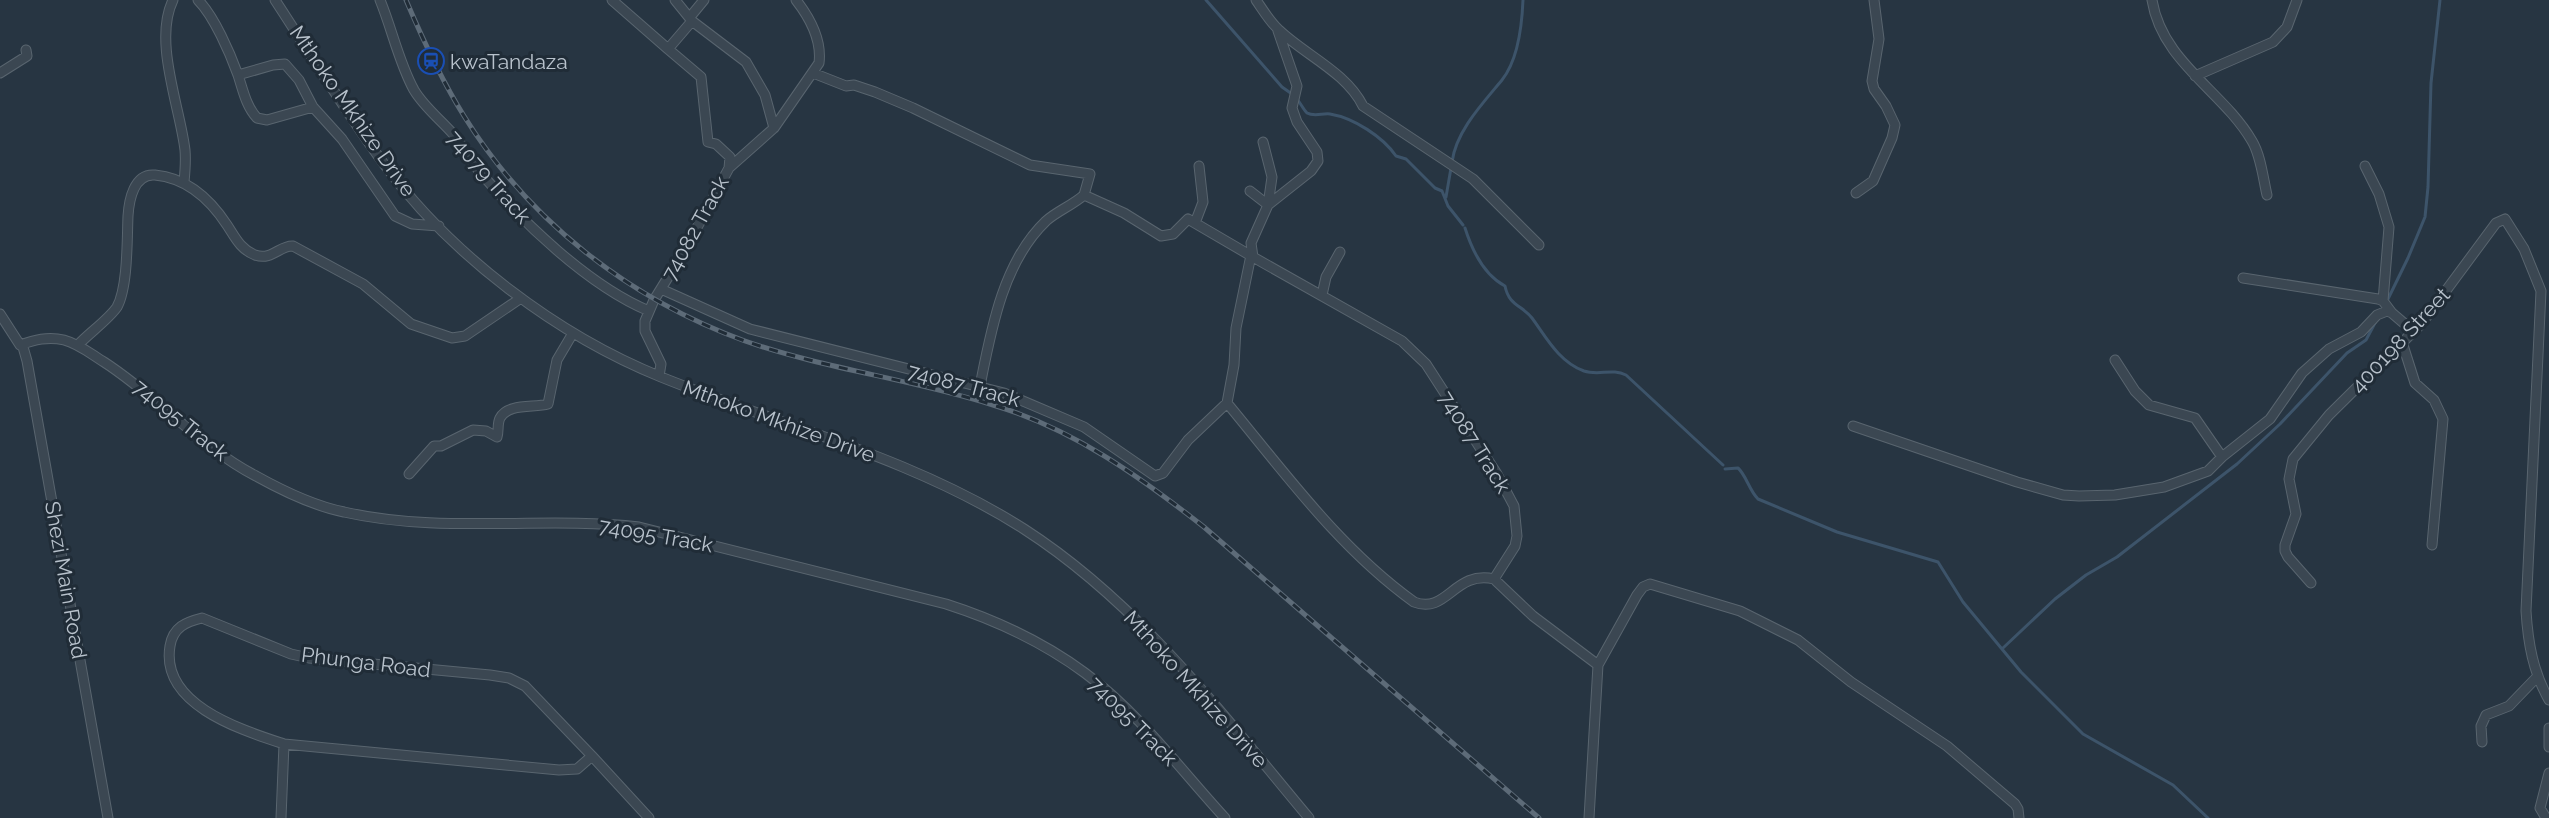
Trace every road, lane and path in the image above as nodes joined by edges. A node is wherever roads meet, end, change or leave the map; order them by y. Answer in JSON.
{"nodes":[{"id":1,"x":173,"y":0,"type":"edge"},
{"id":2,"x":198,"y":0,"type":"edge"},
{"id":3,"x":275,"y":0,"type":"edge"},
{"id":4,"x":380,"y":0,"type":"edge"},
{"id":5,"x":612,"y":0,"type":"edge"},
{"id":6,"x":675,"y":0,"type":"edge"},
{"id":7,"x":704,"y":0,"type":"edge"},
{"id":8,"x":796,"y":0,"type":"edge"},
{"id":9,"x":1256,"y":0,"type":"edge"},
{"id":10,"x":1874,"y":0,"type":"edge"},
{"id":11,"x":2152,"y":0,"type":"edge"},
{"id":12,"x":2297,"y":0,"type":"edge"},
{"id":13,"x":691,"y":19,"type":"junction"},
{"id":14,"x":1277,"y":29,"type":"junction"},
{"id":15,"x":668,"y":49,"type":"junction"},
{"id":16,"x":26,"y":50,"type":"dead end"},
{"id":17,"x":0,"y":73,"type":"edge"},
{"id":18,"x":813,"y":73,"type":"junction"},
{"id":19,"x":238,"y":75,"type":"junction"},
{"id":20,"x":2195,"y":76,"type":"junction"},
{"id":21,"x":313,"y":107,"type":"junction"},
{"id":22,"x":774,"y":128,"type":"junction"},
{"id":23,"x":1263,"y":142,"type":"dead end"},
{"id":24,"x":1199,"y":166,"type":"dead end"},
{"id":25,"x":2365,"y":166,"type":"dead end"},
{"id":26,"x":729,"y":168,"type":"junction"},
{"id":27,"x":184,"y":182,"type":"junction"},
{"id":28,"x":1250,"y":190,"type":"dead end"},
{"id":29,"x":1856,"y":193,"type":"dead end"},
{"id":30,"x":1084,"y":195,"type":"junction"},
{"id":31,"x":2267,"y":195,"type":"dead end"},
{"id":32,"x":1268,"y":205,"type":"junction"},
{"id":33,"x":1195,"y":223,"type":"junction"},
{"id":34,"x":439,"y":225,"type":"junction"},
{"id":35,"x":1539,"y":245,"type":"dead end"},
{"id":36,"x":1340,"y":252,"type":"dead end"},
{"id":37,"x":1254,"y":257,"type":"junction"},
{"id":38,"x":2243,"y":278,"type":"dead end"},
{"id":39,"x":2545,"y":289,"type":"edge"},
{"id":40,"x":661,"y":290,"type":"junction"},
{"id":41,"x":1322,"y":295,"type":"junction"},
{"id":42,"x":521,"y":298,"type":"junction"},
{"id":43,"x":2383,"y":302,"type":"junction"},
{"id":44,"x":649,"y":311,"type":"junction"},
{"id":45,"x":2392,"y":313,"type":"junction"},
{"id":46,"x":0,"y":314,"type":"edge"},
{"id":47,"x":2413,"y":331,"type":"junction"},
{"id":48,"x":573,"y":333,"type":"junction"},
{"id":49,"x":2402,"y":342,"type":"junction"},
{"id":50,"x":20,"y":345,"type":"junction"},
{"id":51,"x":78,"y":345,"type":"junction"},
{"id":52,"x":2115,"y":360,"type":"dead end"},
{"id":53,"x":659,"y":376,"type":"junction"},
{"id":54,"x":980,"y":386,"type":"junction"},
{"id":55,"x":1227,"y":402,"type":"junction"},
{"id":56,"x":1853,"y":426,"type":"dead end"},
{"id":57,"x":2222,"y":457,"type":"junction"},
{"id":58,"x":409,"y":474,"type":"dead end"},
{"id":59,"x":2432,"y":545,"type":"dead end"},
{"id":60,"x":1494,"y":579,"type":"junction"},
{"id":61,"x":2311,"y":583,"type":"dead end"},
{"id":62,"x":1598,"y":665,"type":"junction"},
{"id":63,"x":2537,"y":677,"type":"junction"},
{"id":64,"x":2549,"y":700,"type":"edge"},
{"id":65,"x":2549,"y":728,"type":"edge"},
{"id":66,"x":2482,"y":742,"type":"dead end"},
{"id":67,"x":284,"y":744,"type":"junction"},
{"id":68,"x":2549,"y":747,"type":"edge"},
{"id":69,"x":592,"y":756,"type":"junction"},
{"id":70,"x":2549,"y":773,"type":"edge"},
{"id":71,"x":108,"y":818,"type":"edge"},
{"id":72,"x":281,"y":818,"type":"edge"},
{"id":73,"x":649,"y":818,"type":"edge"},
{"id":74,"x":1225,"y":818,"type":"edge"},
{"id":75,"x":1309,"y":818,"type":"edge"},
{"id":76,"x":1590,"y":818,"type":"edge"},
{"id":77,"x":2019,"y":818,"type":"edge"},
{"id":78,"x":2546,"y":818,"type":"edge"}],
"edges":[{"from":1,"to":27,"type":"street"},
{"from":2,"to":19,"type":"street"},
{"from":3,"to":34,"type":"street","name":"Mthoko Mkhize Drive"},
{"from":4,"to":44,"type":"street","name":"74079 Track"},
{"from":5,"to":15,"type":"street"},
{"from":6,"to":13,"type":"street"},
{"from":7,"to":13,"type":"street"},
{"from":8,"to":18,"type":"street","name":"74082 Track"},
{"from":9,"to":14,"type":"street"},
{"from":10,"to":29,"type":"street"},
{"from":11,"to":20,"type":"street"},
{"from":12,"to":20,"type":"street"},
{"from":13,"to":15,"type":"street"},
{"from":13,"to":22,"type":"street"},
{"from":14,"to":32,"type":"street"},
{"from":14,"to":35,"type":"street"},
{"from":15,"to":26,"type":"street"},
{"from":16,"to":17,"type":"street"},
{"from":18,"to":22,"type":"street","name":"74082 Track"},
{"from":18,"to":30,"type":"street"},
{"from":19,"to":21,"type":"street"},
{"from":19,"to":21,"type":"street"},
{"from":20,"to":31,"type":"street"},
{"from":21,"to":34,"type":"street"},
{"from":22,"to":26,"type":"street","name":"74082 Track"},
{"from":23,"to":32,"type":"street"},
{"from":24,"to":33,"type":"street"},
{"from":25,"to":43,"type":"street"},
{"from":26,"to":40,"type":"street","name":"74082 Track"},
{"from":27,"to":42,"type":"street"},
{"from":27,"to":51,"type":"street"},
{"from":28,"to":32,"type":"street"},
{"from":30,"to":33,"type":"street"},
{"from":30,"to":54,"type":"street"},
{"from":32,"to":37,"type":"street"},
{"from":33,"to":37,"type":"street","name":"74087 Track"},
{"from":34,"to":42,"type":"street","name":"Mthoko Mkhize Drive"},
{"from":36,"to":41,"type":"street"},
{"from":37,"to":41,"type":"street","name":"74087 Track"},
{"from":37,"to":55,"type":"street"},
{"from":38,"to":43,"type":"street"},
{"from":39,"to":47,"type":"street","name":"400198 Street"},
{"from":39,"to":63,"type":"street","name":"400198 Street"},
{"from":40,"to":44,"type":"street","name":"74082 Track"},
{"from":40,"to":54,"type":"street","name":"74087 Track"},
{"from":41,"to":60,"type":"street","name":"74087 Track"},
{"from":42,"to":48,"type":"street","name":"Mthoko Mkhize Drive"},
{"from":43,"to":45,"type":"street"},
{"from":44,"to":53,"type":"street","name":"74082 Track"},
{"from":45,"to":47,"type":"street"},
{"from":45,"to":57,"type":"street"},
{"from":46,"to":50,"type":"street","name":"Shezi Main Road"},
{"from":47,"to":49,"type":"street","name":"400198 Street"},
{"from":48,"to":53,"type":"street","name":"Mthoko Mkhize Drive"},
{"from":48,"to":58,"type":"street"},
{"from":49,"to":59,"type":"street"},
{"from":49,"to":61,"type":"street","name":"400198 Street"},
{"from":50,"to":51,"type":"street","name":"74095 Track"},
{"from":50,"to":71,"type":"street","name":"Shezi Main Road"},
{"from":51,"to":74,"type":"street","name":"74095 Track"},
{"from":52,"to":57,"type":"street"},
{"from":53,"to":75,"type":"street","name":"Mthoko Mkhize Drive"},
{"from":54,"to":55,"type":"street","name":"74087 Track"},
{"from":55,"to":60,"type":"street"},
{"from":56,"to":57,"type":"street"},
{"from":60,"to":62,"type":"street"},
{"from":62,"to":76,"type":"street"},
{"from":62,"to":77,"type":"street"},
{"from":63,"to":64,"type":"street","name":"400198 Street"},
{"from":63,"to":66,"type":"street"},
{"from":65,"to":68,"type":"street"},
{"from":67,"to":69,"type":"street","name":"Phunga Road"},
{"from":67,"to":69,"type":"street","name":"Phunga Road"},
{"from":67,"to":72,"type":"street"},
{"from":69,"to":73,"type":"street"},
{"from":70,"to":78,"type":"street"}]}
